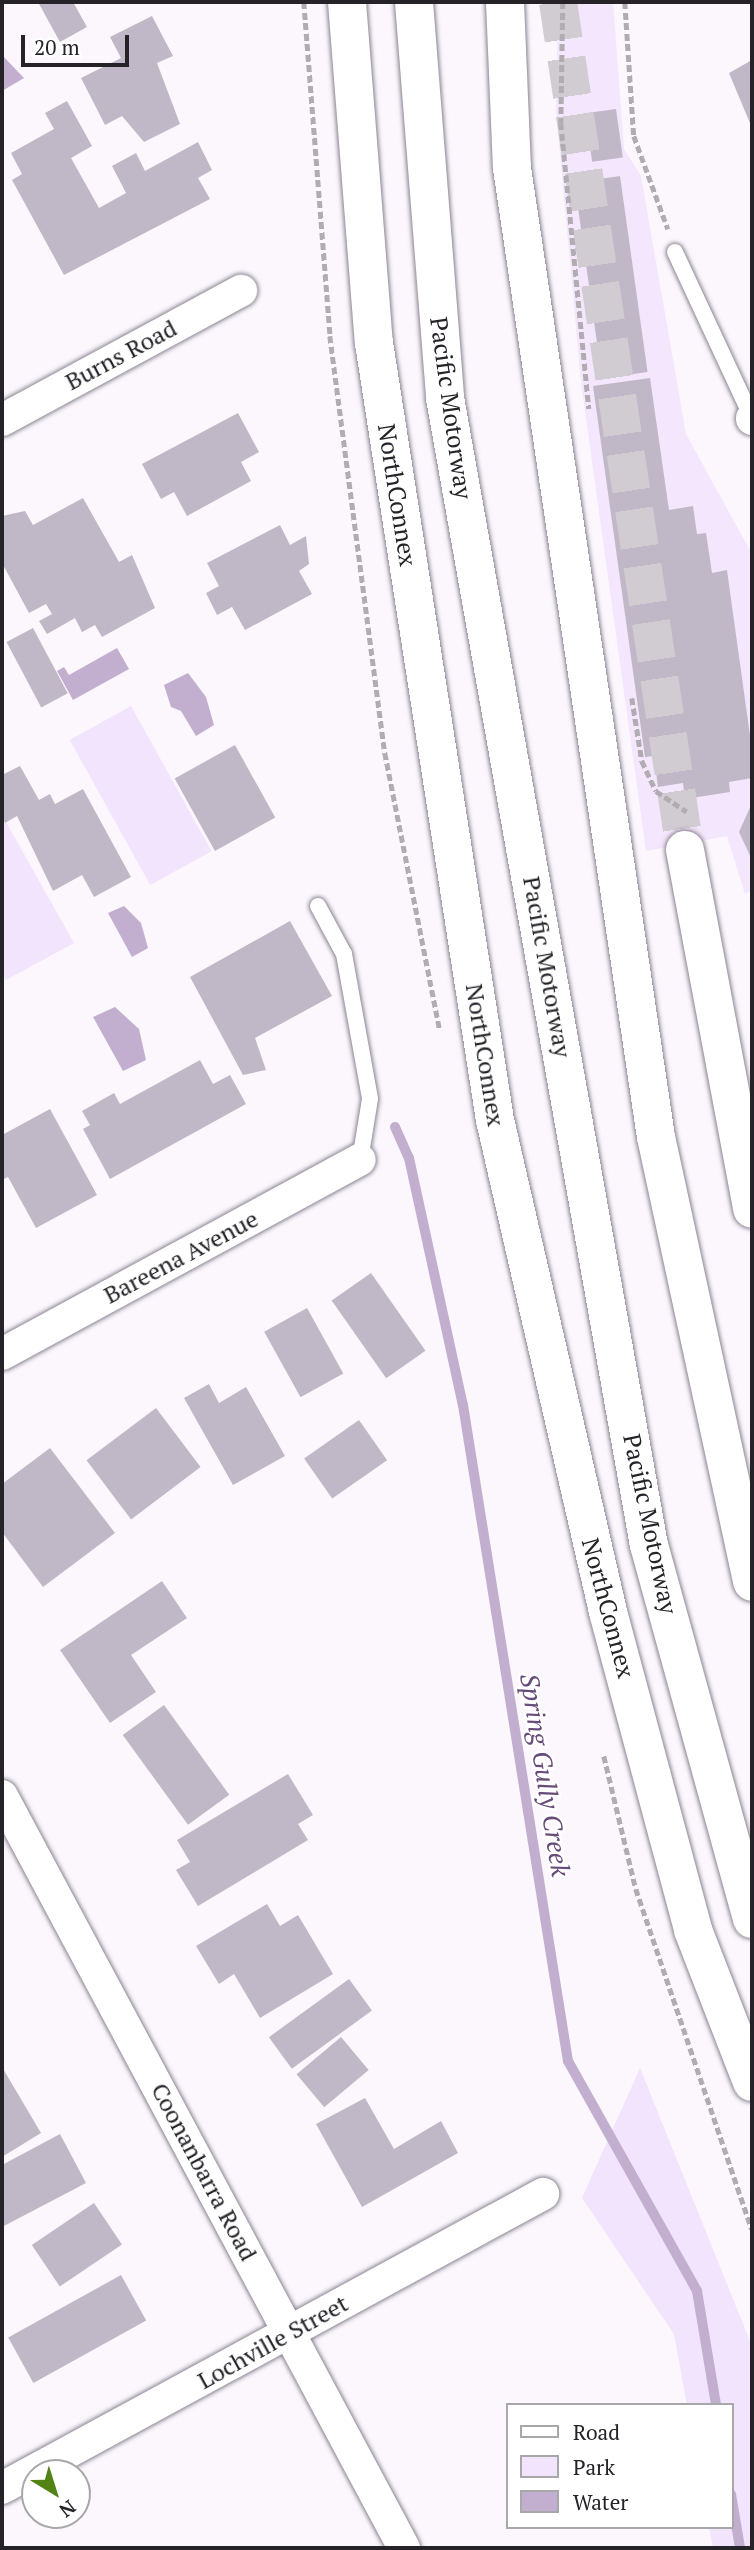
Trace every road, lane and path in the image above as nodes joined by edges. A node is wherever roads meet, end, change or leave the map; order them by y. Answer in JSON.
{"nodes":[{"id":1,"x":347,"y":2,"type":"edge"},
{"id":2,"x":414,"y":2,"type":"edge"},
{"id":3,"x":505,"y":2,"type":"edge"},
{"id":4,"x":563,"y":2,"type":"edge"},
{"id":5,"x":625,"y":2,"type":"edge"},
{"id":6,"x":675,"y":252,"type":"joint"},
{"id":7,"x":241,"y":291,"type":"dead end"},
{"id":8,"x":2,"y":419,"type":"edge"},
{"id":9,"x":752,"y":419,"type":"edge"},
{"id":10,"x":590,"y":422,"type":"dead end"},
{"id":11,"x":629,"y":682,"type":"dead end"},
{"id":12,"x":689,"y":833,"type":"joint"},
{"id":13,"x":318,"y":906,"type":"dead end"},
{"id":14,"x":360,"y":1160,"type":"joint"},
{"id":15,"x":752,"y":1209,"type":"edge"},
{"id":16,"x":2,"y":1354,"type":"edge"},
{"id":17,"x":752,"y":1582,"type":"edge"},
{"id":18,"x":2,"y":1796,"type":"edge"},
{"id":19,"x":752,"y":1919,"type":"edge"},
{"id":20,"x":752,"y":2082,"type":"edge"},
{"id":21,"x":543,"y":2194,"type":"dead end"},
{"id":22,"x":290,"y":2333,"type":"junction"},
{"id":23,"x":2,"y":2488,"type":"edge"},
{"id":24,"x":404,"y":2548,"type":"edge"}],
"edges":[{"from":1,"to":20,"type":"highway","name":"NorthConnex"},
{"from":2,"to":19,"type":"highway","name":"Pacific Motorway"},
{"from":3,"to":17,"type":"highway"},
{"from":4,"to":10,"type":"path"},
{"from":5,"to":6,"type":"path"},
{"from":6,"to":9,"type":"lane"},
{"from":7,"to":8,"type":"street","name":"Burns Road"},
{"from":11,"to":12,"type":"path"},
{"from":12,"to":15,"type":"highway"},
{"from":13,"to":14,"type":"lane"},
{"from":14,"to":16,"type":"street","name":"Bareena Avenue"},
{"from":18,"to":22,"type":"street","name":"Coonanbarra Road"},
{"from":21,"to":22,"type":"street","name":"Lochville Street"},
{"from":22,"to":23,"type":"street","name":"Lochville Street"},
{"from":22,"to":24,"type":"street","name":"Coonanbarra Road"}]}
